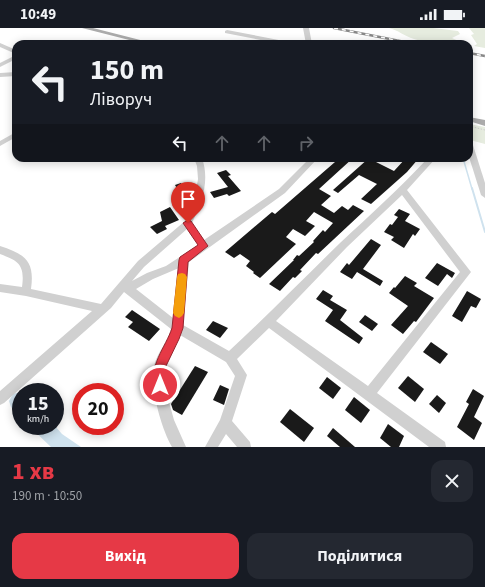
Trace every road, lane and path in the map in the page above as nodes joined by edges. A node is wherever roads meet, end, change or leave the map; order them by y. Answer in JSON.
{"nodes":[{"id":1,"x":86,"y":28,"type":"edge"},
{"id":2,"x":306,"y":28,"type":"edge"},
{"id":3,"x":227,"y":32,"type":"dead end"},
{"id":4,"x":137,"y":40,"type":"edge"},
{"id":5,"x":268,"y":40,"type":"edge"},
{"id":6,"x":308,"y":40,"type":"edge"},
{"id":7,"x":0,"y":45,"type":"edge"},
{"id":8,"x":12,"y":50,"type":"edge"},
{"id":9,"x":12,"y":59,"type":"edge"},
{"id":10,"x":0,"y":65,"type":"edge"},
{"id":11,"x":12,"y":74,"type":"edge"},
{"id":12,"x":0,"y":75,"type":"edge"},
{"id":13,"x":473,"y":120,"type":"edge"},
{"id":14,"x":485,"y":123,"type":"edge"},
{"id":15,"x":473,"y":127,"type":"edge"},
{"id":16,"x":485,"y":130,"type":"edge"},
{"id":17,"x":12,"y":136,"type":"edge"},
{"id":18,"x":0,"y":144,"type":"edge"},
{"id":19,"x":473,"y":158,"type":"edge"},
{"id":20,"x":200,"y":162,"type":"edge"},
{"id":21,"x":310,"y":162,"type":"edge"},
{"id":22,"x":428,"y":162,"type":"edge"},
{"id":23,"x":402,"y":190,"type":"junction"},
{"id":24,"x":485,"y":195,"type":"edge"},
{"id":25,"x":188,"y":223,"type":"junction"},
{"id":26,"x":203,"y":246,"type":"junction"},
{"id":27,"x":0,"y":250,"type":"edge"},
{"id":28,"x":184,"y":260,"type":"junction"},
{"id":29,"x":126,"y":287,"type":"junction"},
{"id":30,"x":0,"y":288,"type":"edge"},
{"id":31,"x":26,"y":292,"type":"junction"},
{"id":32,"x":102,"y":309,"type":"junction"},
{"id":33,"x":268,"y":322,"type":"junction"},
{"id":34,"x":177,"y":328,"type":"junction"},
{"id":35,"x":230,"y":358,"type":"junction"},
{"id":36,"x":369,"y":394,"type":"junction"},
{"id":37,"x":0,"y":399,"type":"edge"},
{"id":38,"x":224,"y":423,"type":"junction"},
{"id":39,"x":180,"y":447,"type":"edge"},
{"id":40,"x":211,"y":447,"type":"edge"},
{"id":41,"x":245,"y":447,"type":"edge"},
{"id":42,"x":440,"y":447,"type":"edge"}],
"edges":[{"from":1,"to":4,"type":"main road"},
{"from":2,"to":6,"type":"street"},
{"from":3,"to":5,"type":"street"},
{"from":7,"to":8,"type":"street"},
{"from":9,"to":10,"type":"street"},
{"from":11,"to":12,"type":"street"},
{"from":13,"to":14,"type":"main road"},
{"from":15,"to":16,"type":"path"},
{"from":17,"to":18,"type":"street"},
{"from":19,"to":24,"type":"street"},
{"from":20,"to":25,"type":"street"},
{"from":21,"to":26,"type":"street"},
{"from":22,"to":23,"type":"street"},
{"from":23,"to":33,"type":"street"},
{"from":23,"to":36,"type":"street"},
{"from":25,"to":26,"type":"street"},
{"from":25,"to":29,"type":"street"},
{"from":26,"to":28,"type":"street"},
{"from":27,"to":31,"type":"street"},
{"from":28,"to":29,"type":"street"},
{"from":28,"to":34,"type":"street"},
{"from":29,"to":32,"type":"street"},
{"from":29,"to":34,"type":"street"},
{"from":30,"to":31,"type":"street"},
{"from":31,"to":32,"type":"street"},
{"from":32,"to":37,"type":"street"},
{"from":33,"to":35,"type":"street"},
{"from":33,"to":36,"type":"street"},
{"from":34,"to":35,"type":"street"},
{"from":34,"to":39,"type":"street"},
{"from":35,"to":38,"type":"street"},
{"from":36,"to":42,"type":"street"},
{"from":38,"to":40,"type":"street"},
{"from":38,"to":41,"type":"street"}]}
